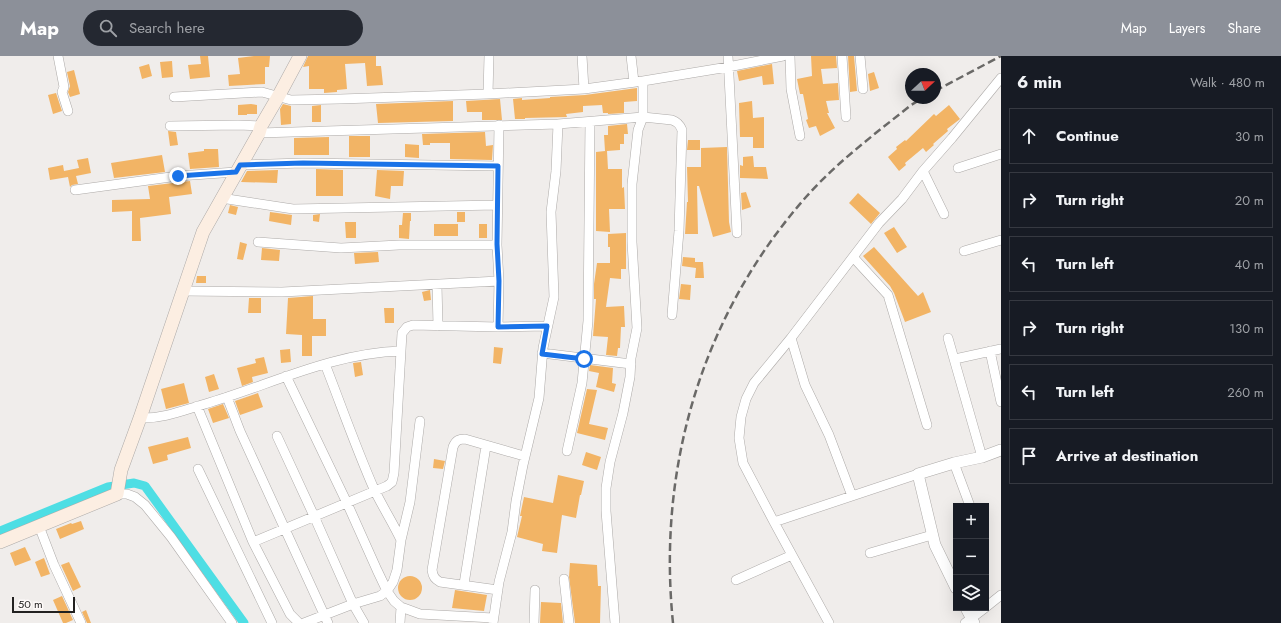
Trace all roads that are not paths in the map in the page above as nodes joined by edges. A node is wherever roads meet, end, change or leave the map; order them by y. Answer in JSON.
{"nodes":[{"id":1,"x":58,"y":56,"type":"edge"},
{"id":2,"x":300,"y":56,"type":"edge"},
{"id":3,"x":490,"y":56,"type":"edge"},
{"id":4,"x":582,"y":56,"type":"edge"},
{"id":5,"x":630,"y":56,"type":"edge"},
{"id":6,"x":728,"y":56,"type":"edge"},
{"id":7,"x":783,"y":56,"type":"edge"},
{"id":8,"x":790,"y":56,"type":"edge"},
{"id":9,"x":842,"y":56,"type":"edge"},
{"id":10,"x":860,"y":56,"type":"edge"},
{"id":11,"x":728,"y":67,"type":"junction"},
{"id":12,"x":1001,"y":78,"type":"edge"},
{"id":13,"x":638,"y":82,"type":"junction"},
{"id":14,"x":584,"y":89,"type":"junction"},
{"id":15,"x":863,"y":90,"type":"dead end"},
{"id":16,"x":488,"y":94,"type":"junction"},
{"id":17,"x":174,"y":97,"type":"dead end"},
{"id":18,"x":278,"y":97,"type":"junction"},
{"id":19,"x":68,"y":111,"type":"dead end"},
{"id":20,"x":643,"y":117,"type":"junction"},
{"id":21,"x":846,"y":117,"type":"dead end"},
{"id":22,"x":590,"y":122,"type":"junction"},
{"id":23,"x":558,"y":124,"type":"junction"},
{"id":24,"x":499,"y":125,"type":"junction"},
{"id":25,"x":170,"y":126,"type":"dead end"},
{"id":26,"x":260,"y":129,"type":"junction"},
{"id":27,"x":800,"y":136,"type":"dead end"},
{"id":28,"x":1001,"y":154,"type":"edge"},
{"id":29,"x":498,"y":166,"type":"junction"},
{"id":30,"x":238,"y":168,"type":"junction"},
{"id":31,"x":958,"y":168,"type":"dead end"},
{"id":32,"x":923,"y":171,"type":"junction"},
{"id":33,"x":75,"y":190,"type":"dead end"},
{"id":34,"x":221,"y":198,"type":"junction"},
{"id":35,"x":497,"y":205,"type":"junction"},
{"id":36,"x":944,"y":214,"type":"dead end"},
{"id":37,"x":737,"y":233,"type":"dead end"},
{"id":38,"x":1001,"y":240,"type":"edge"},
{"id":39,"x":258,"y":242,"type":"dead end"},
{"id":40,"x":497,"y":244,"type":"junction"},
{"id":41,"x":964,"y":251,"type":"dead end"},
{"id":42,"x":853,"y":257,"type":"junction"},
{"id":43,"x":499,"y":281,"type":"junction"},
{"id":44,"x":437,"y":285,"type":"junction"},
{"id":45,"x":182,"y":291,"type":"junction"},
{"id":46,"x":672,"y":315,"type":"dead end"},
{"id":47,"x":438,"y":326,"type":"junction"},
{"id":48,"x":547,"y":326,"type":"junction"},
{"id":49,"x":498,"y":327,"type":"junction"},
{"id":50,"x":791,"y":338,"type":"junction"},
{"id":51,"x":948,"y":338,"type":"dead end"},
{"id":52,"x":1001,"y":349,"type":"edge"},
{"id":53,"x":401,"y":351,"type":"junction"},
{"id":54,"x":990,"y":351,"type":"junction"},
{"id":55,"x":542,"y":354,"type":"junction"},
{"id":56,"x":584,"y":359,"type":"junction"},
{"id":57,"x":955,"y":359,"type":"junction"},
{"id":58,"x":325,"y":364,"type":"junction"},
{"id":59,"x":631,"y":364,"type":"junction"},
{"id":60,"x":286,"y":376,"type":"junction"},
{"id":61,"x":227,"y":398,"type":"junction"},
{"id":62,"x":1001,"y":402,"type":"edge"},
{"id":63,"x":197,"y":406,"type":"junction"},
{"id":64,"x":140,"y":418,"type":"junction"},
{"id":65,"x":420,"y":421,"type":"dead end"},
{"id":66,"x":927,"y":425,"type":"dead end"},
{"id":67,"x":277,"y":436,"type":"dead end"},
{"id":68,"x":486,"y":446,"type":"junction"},
{"id":69,"x":567,"y":451,"type":"dead end"},
{"id":70,"x":1001,"y":452,"type":"edge"},
{"id":71,"x":524,"y":456,"type":"junction"},
{"id":72,"x":982,"y":457,"type":"junction"},
{"id":73,"x":954,"y":463,"type":"junction"},
{"id":74,"x":198,"y":468,"type":"dead end"},
{"id":75,"x":918,"y":474,"type":"junction"},
{"id":76,"x":118,"y":487,"type":"junction"},
{"id":77,"x":375,"y":490,"type":"junction"},
{"id":78,"x":852,"y":496,"type":"junction"},
{"id":79,"x":347,"y":503,"type":"junction"},
{"id":80,"x":969,"y":503,"type":"edge"},
{"id":81,"x":314,"y":516,"type":"junction"},
{"id":82,"x":774,"y":522,"type":"junction"},
{"id":83,"x":39,"y":526,"type":"junction"},
{"id":84,"x":284,"y":529,"type":"junction"},
{"id":85,"x":932,"y":535,"type":"junction"},
{"id":86,"x":401,"y":540,"type":"junction"},
{"id":87,"x":0,"y":542,"type":"edge"},
{"id":88,"x":253,"y":542,"type":"junction"},
{"id":89,"x":870,"y":553,"type":"dead end"},
{"id":90,"x":792,"y":555,"type":"junction"},
{"id":91,"x":564,"y":580,"type":"dead end"},
{"id":92,"x":736,"y":580,"type":"dead end"},
{"id":93,"x":953,"y":582,"type":"edge"},
{"id":94,"x":464,"y":584,"type":"junction"},
{"id":95,"x":498,"y":590,"type":"junction"},
{"id":96,"x":535,"y":590,"type":"dead end"},
{"id":97,"x":387,"y":591,"type":"junction"},
{"id":98,"x":1001,"y":595,"type":"edge"},
{"id":99,"x":353,"y":604,"type":"junction"},
{"id":100,"x":989,"y":604,"type":"edge"},
{"id":101,"x":401,"y":607,"type":"junction"},
{"id":102,"x":967,"y":611,"type":"edge"},
{"id":103,"x":981,"y":611,"type":"edge"},
{"id":104,"x":420,"y":614,"type":"junction"},
{"id":105,"x":326,"y":619,"type":"edge"},
{"id":106,"x":451,"y":619,"type":"edge"},
{"id":107,"x":493,"y":620,"type":"edge"},
{"id":108,"x":970,"y":621,"type":"edge"},
{"id":109,"x":81,"y":623,"type":"edge"},
{"id":110,"x":232,"y":623,"type":"edge"},
{"id":111,"x":272,"y":623,"type":"edge"},
{"id":112,"x":299,"y":623,"type":"edge"},
{"id":113,"x":304,"y":623,"type":"edge"},
{"id":114,"x":364,"y":623,"type":"edge"},
{"id":115,"x":400,"y":623,"type":"edge"},
{"id":116,"x":418,"y":623,"type":"edge"},
{"id":117,"x":534,"y":623,"type":"edge"},
{"id":118,"x":569,"y":623,"type":"edge"},
{"id":119,"x":615,"y":623,"type":"edge"},
{"id":120,"x":829,"y":623,"type":"edge"}],
"edges":[{"from":1,"to":19,"type":"street"},
{"from":2,"to":18,"type":"main road"},
{"from":3,"to":16,"type":"street"},
{"from":4,"to":14,"type":"street"},
{"from":5,"to":13,"type":"street"},
{"from":6,"to":11,"type":"street"},
{"from":7,"to":11,"type":"street"},
{"from":8,"to":27,"type":"street"},
{"from":9,"to":21,"type":"street"},
{"from":10,"to":15,"type":"street"},
{"from":11,"to":13,"type":"street"},
{"from":11,"to":37,"type":"street"},
{"from":12,"to":32,"type":"street"},
{"from":13,"to":14,"type":"street"},
{"from":13,"to":20,"type":"street"},
{"from":14,"to":16,"type":"street"},
{"from":16,"to":18,"type":"street"},
{"from":17,"to":18,"type":"street"},
{"from":18,"to":26,"type":"main road"},
{"from":20,"to":22,"type":"street"},
{"from":20,"to":46,"type":"street"},
{"from":20,"to":59,"type":"street"},
{"from":22,"to":23,"type":"street"},
{"from":22,"to":56,"type":"street"},
{"from":23,"to":24,"type":"street"},
{"from":23,"to":48,"type":"street"},
{"from":24,"to":26,"type":"street"},
{"from":24,"to":29,"type":"street"},
{"from":25,"to":26,"type":"street"},
{"from":26,"to":30,"type":"main road"},
{"from":28,"to":31,"type":"street"},
{"from":29,"to":30,"type":"street"},
{"from":29,"to":35,"type":"street"},
{"from":30,"to":33,"type":"street"},
{"from":30,"to":34,"type":"main road"},
{"from":32,"to":36,"type":"street"},
{"from":32,"to":42,"type":"street"},
{"from":34,"to":35,"type":"street"},
{"from":34,"to":45,"type":"main road"},
{"from":35,"to":40,"type":"street"},
{"from":38,"to":41,"type":"street"},
{"from":39,"to":40,"type":"street"},
{"from":40,"to":43,"type":"street"},
{"from":42,"to":50,"type":"street"},
{"from":42,"to":66,"type":"street"},
{"from":43,"to":44,"type":"street"},
{"from":43,"to":49,"type":"street"},
{"from":44,"to":45,"type":"street"},
{"from":44,"to":47,"type":"street"},
{"from":45,"to":64,"type":"main road"},
{"from":47,"to":49,"type":"street"},
{"from":47,"to":53,"type":"street"},
{"from":48,"to":49,"type":"street"},
{"from":48,"to":55,"type":"street"},
{"from":50,"to":78,"type":"street"},
{"from":50,"to":82,"type":"street"},
{"from":51,"to":57,"type":"street"},
{"from":52,"to":54,"type":"street"},
{"from":53,"to":58,"type":"street"},
{"from":53,"to":77,"type":"street"},
{"from":54,"to":57,"type":"street"},
{"from":54,"to":62,"type":"street"},
{"from":55,"to":56,"type":"street"},
{"from":55,"to":71,"type":"street"},
{"from":56,"to":59,"type":"street"},
{"from":56,"to":69,"type":"street"},
{"from":57,"to":72,"type":"street"},
{"from":58,"to":60,"type":"street"},
{"from":58,"to":77,"type":"street"},
{"from":59,"to":119,"type":"street"},
{"from":60,"to":61,"type":"street"},
{"from":60,"to":79,"type":"street"},
{"from":61,"to":63,"type":"street"},
{"from":61,"to":84,"type":"street"},
{"from":63,"to":64,"type":"street"},
{"from":63,"to":88,"type":"street"},
{"from":64,"to":76,"type":"main road"},
{"from":65,"to":86,"type":"street"},
{"from":67,"to":81,"type":"street"},
{"from":68,"to":71,"type":"street"},
{"from":68,"to":94,"type":"street"},
{"from":68,"to":94,"type":"street"},
{"from":70,"to":72,"type":"street"},
{"from":71,"to":95,"type":"street"},
{"from":72,"to":73,"type":"street"},
{"from":73,"to":75,"type":"street"},
{"from":73,"to":80,"type":"street"},
{"from":74,"to":111,"type":"street"},
{"from":75,"to":78,"type":"street"},
{"from":75,"to":85,"type":"street"},
{"from":76,"to":83,"type":"main road"},
{"from":76,"to":110,"type":"street"},
{"from":77,"to":79,"type":"street"},
{"from":77,"to":86,"type":"street"},
{"from":78,"to":82,"type":"street"},
{"from":79,"to":81,"type":"street"},
{"from":79,"to":97,"type":"street"},
{"from":81,"to":84,"type":"street"},
{"from":81,"to":99,"type":"street"},
{"from":82,"to":90,"type":"street"},
{"from":83,"to":87,"type":"main road"},
{"from":83,"to":109,"type":"street"},
{"from":84,"to":88,"type":"street"},
{"from":84,"to":105,"type":"street"},
{"from":85,"to":89,"type":"street"},
{"from":85,"to":93,"type":"street"},
{"from":86,"to":97,"type":"street"},
{"from":88,"to":112,"type":"street"},
{"from":90,"to":92,"type":"street"},
{"from":90,"to":120,"type":"street"},
{"from":91,"to":118,"type":"street"},
{"from":94,"to":95,"type":"street"},
{"from":95,"to":107,"type":"street"},
{"from":96,"to":117,"type":"street"},
{"from":97,"to":99,"type":"street"},
{"from":97,"to":101,"type":"street"},
{"from":98,"to":100,"type":"street"},
{"from":99,"to":105,"type":"street"},
{"from":99,"to":114,"type":"street"},
{"from":101,"to":104,"type":"street"},
{"from":101,"to":115,"type":"street"},
{"from":102,"to":108,"type":"street"},
{"from":103,"to":108,"type":"street"},
{"from":104,"to":106,"type":"street"},
{"from":104,"to":116,"type":"street"},
{"from":105,"to":113,"type":"street"},
{"from":106,"to":107,"type":"street"}]}
